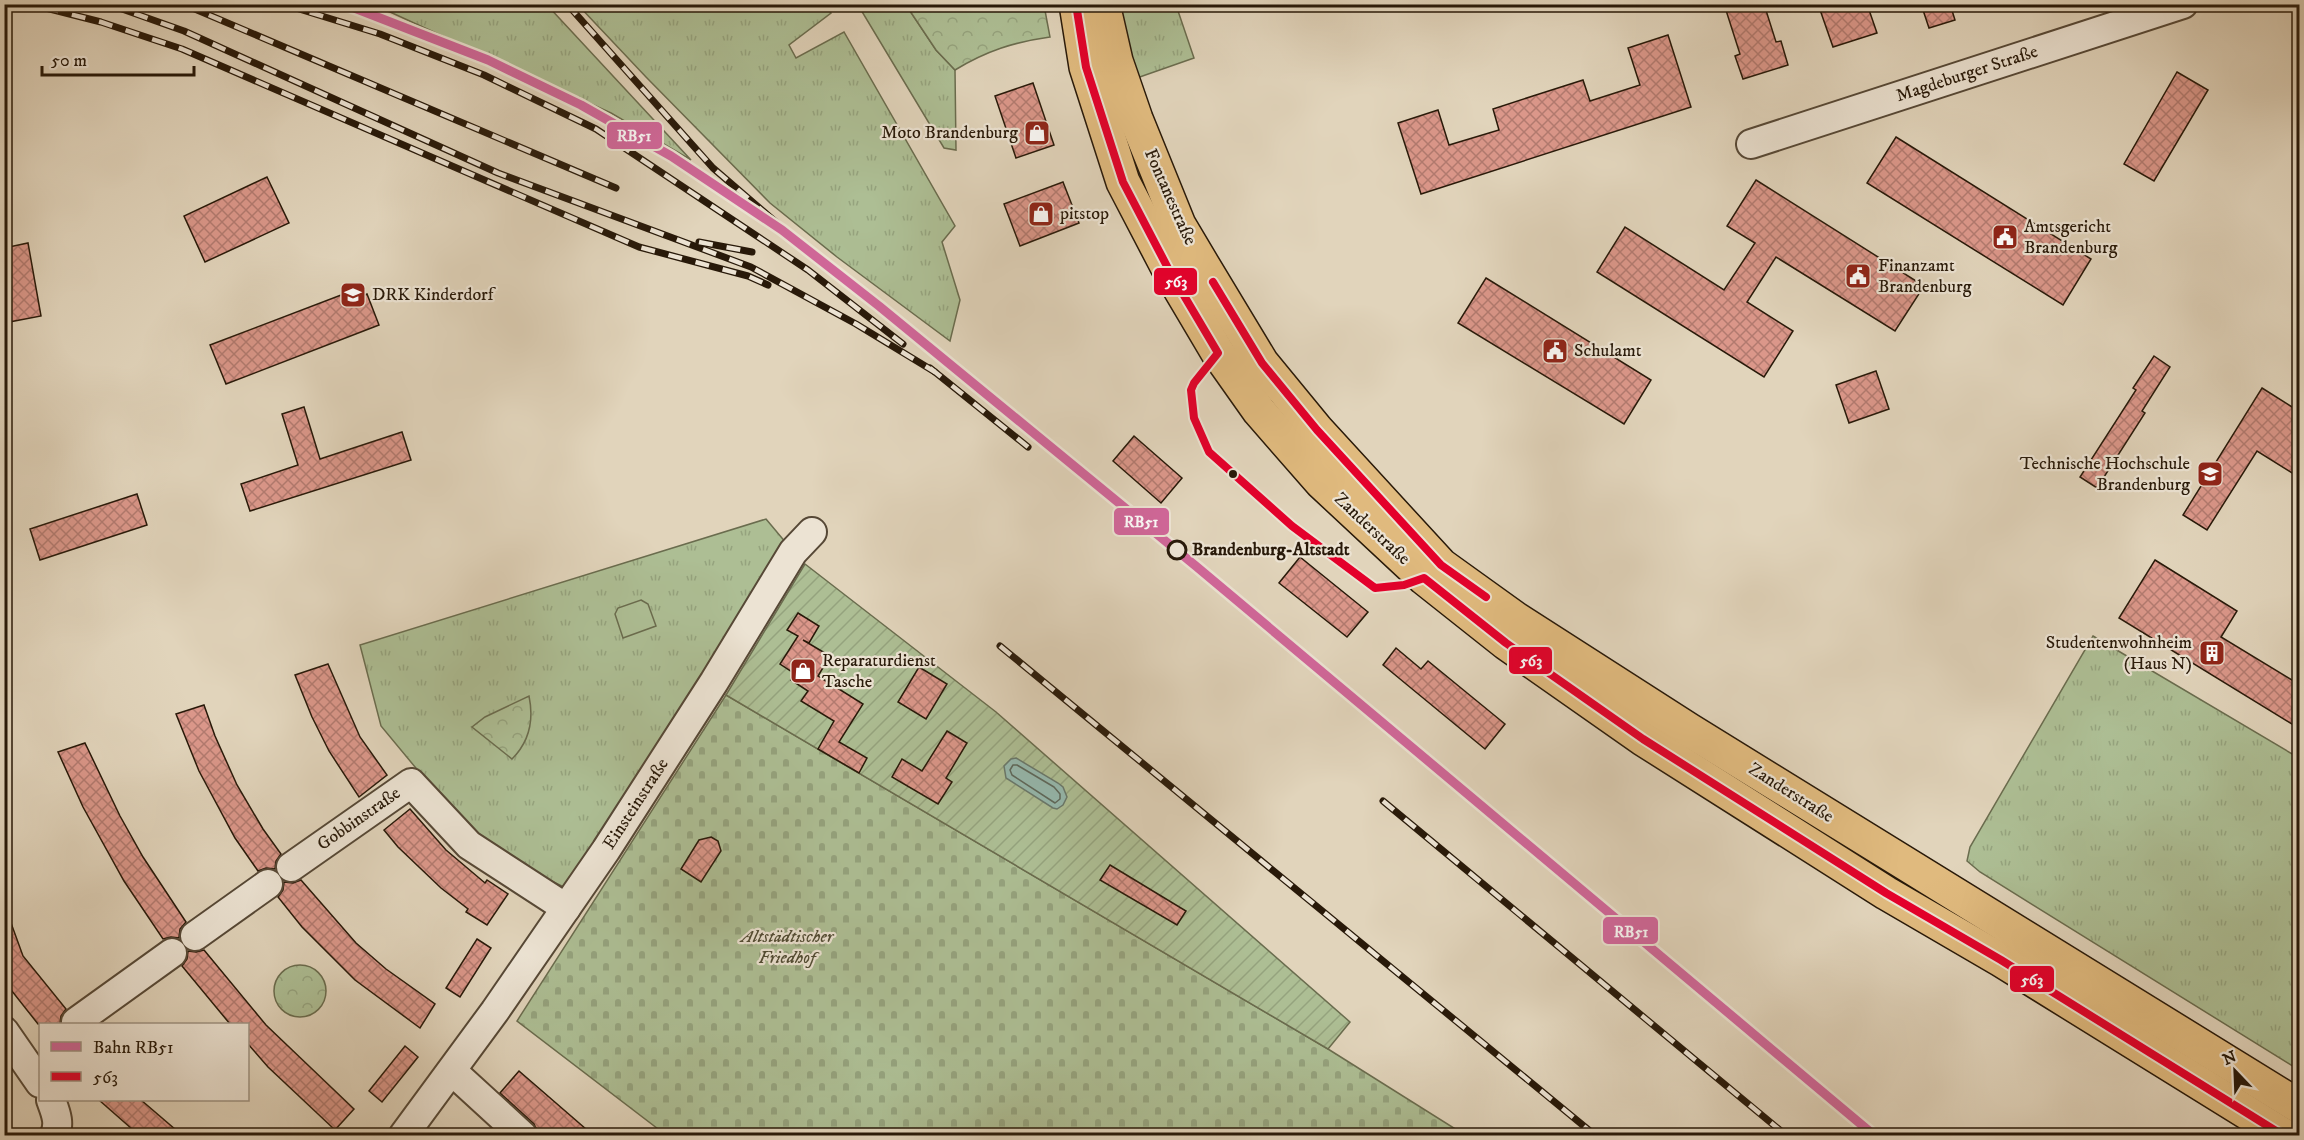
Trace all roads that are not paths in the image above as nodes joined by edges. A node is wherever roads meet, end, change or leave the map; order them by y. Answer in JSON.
{"nodes":[{"id":1,"x":1076,"y":4,"type":"edge"},
{"id":2,"x":1103,"y":4,"type":"edge"},
{"id":3,"x":2183,"y":4,"type":"edge"},
{"id":4,"x":1751,"y":144,"type":"dead end"},
{"id":5,"x":1218,"y":353,"type":"joint"},
{"id":6,"x":1317,"y":430,"type":"joint"},
{"id":7,"x":812,"y":532,"type":"dead end"},
{"id":8,"x":1904,"y":863,"type":"junction"},
{"id":9,"x":291,"y":867,"type":"dead end"},
{"id":10,"x":268,"y":884,"type":"dead end"},
{"id":11,"x":1886,"y":893,"type":"junction"},
{"id":12,"x":566,"y":908,"type":"junction"},
{"id":13,"x":195,"y":936,"type":"dead end"},
{"id":14,"x":172,"y":952,"type":"dead end"},
{"id":15,"x":76,"y":1022,"type":"dead end"},
{"id":16,"x":4,"y":1031,"type":"edge"},
{"id":17,"x":36,"y":1063,"type":"edge"},
{"id":18,"x":452,"y":1071,"type":"junction"},
{"id":19,"x":51,"y":1101,"type":"edge"},
{"id":20,"x":2300,"y":1107,"type":"edge"},
{"id":21,"x":54,"y":1136,"type":"edge"},
{"id":22,"x":403,"y":1136,"type":"edge"},
{"id":23,"x":523,"y":1136,"type":"edge"},
{"id":24,"x":2285,"y":1136,"type":"edge"}],
"edges":[{"from":1,"to":5,"type":"main road","name":"Fontanestraße"},
{"from":2,"to":6,"type":"main road","name":"Fontanestraße"},
{"from":3,"to":4,"type":"street","name":"Magdeburger Straße"},
{"from":5,"to":11,"type":"main road","name":"Zanderstraße"},
{"from":6,"to":8,"type":"main road","name":"Zanderstraße"},
{"from":7,"to":12,"type":"street","name":"Einsteinstraße"},
{"from":8,"to":11,"type":"main road"},
{"from":8,"to":20,"type":"main road","name":"Zanderstraße"},
{"from":9,"to":12,"type":"street","name":"Gobbinstraße"},
{"from":10,"to":13,"type":"street"},
{"from":11,"to":24,"type":"main road","name":"Zanderstraße"},
{"from":12,"to":18,"type":"street","name":"Einsteinstraße"},
{"from":14,"to":15,"type":"street"},
{"from":16,"to":17,"type":"street"},
{"from":18,"to":22,"type":"street","name":"Einsteinstraße"},
{"from":18,"to":23,"type":"street"},
{"from":19,"to":21,"type":"street"}]}
